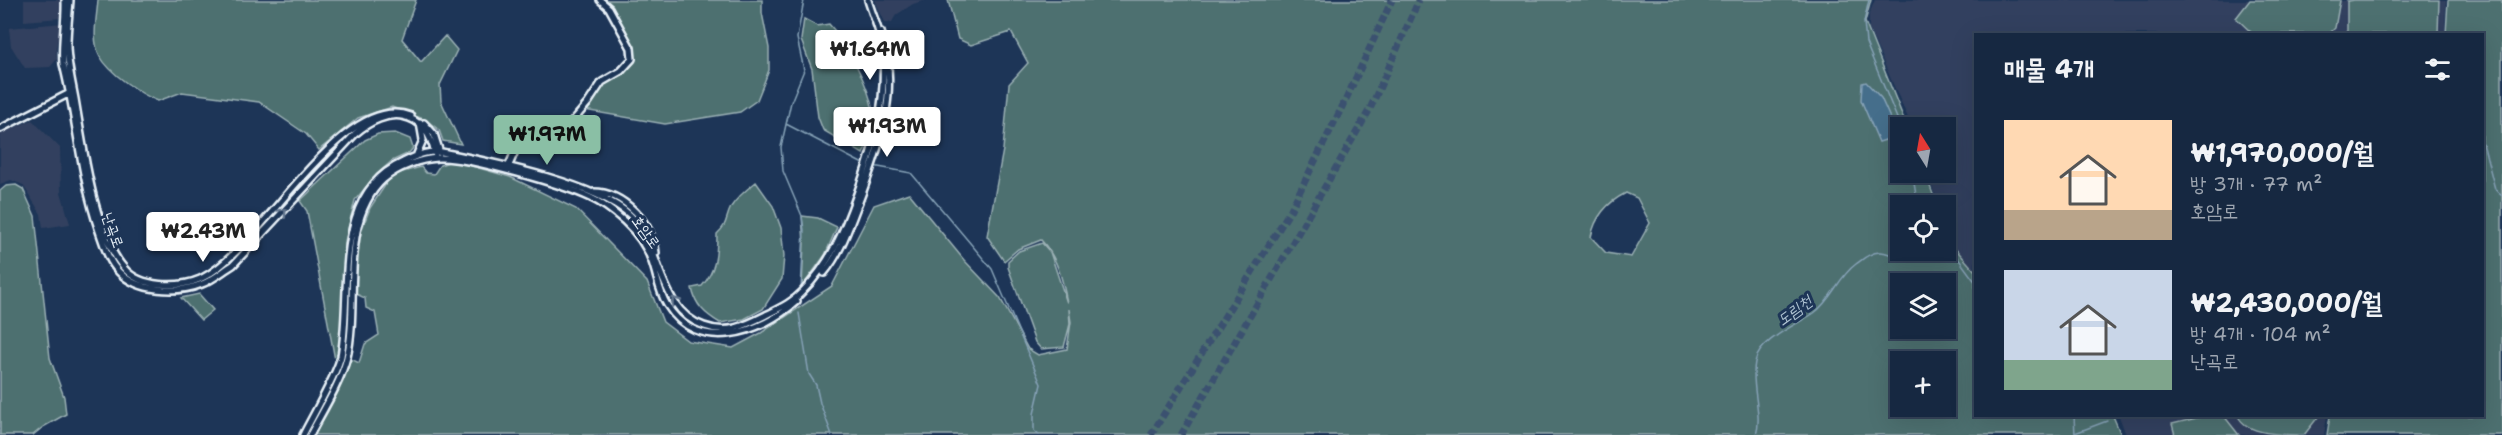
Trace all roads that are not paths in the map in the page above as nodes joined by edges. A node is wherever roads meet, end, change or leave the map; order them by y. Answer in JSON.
{"nodes":[{"id":1,"x":67,"y":0,"type":"edge"},
{"id":2,"x":600,"y":0,"type":"edge"},
{"id":3,"x":869,"y":0,"type":"edge"},
{"id":4,"x":68,"y":94,"type":"junction"},
{"id":5,"x":419,"y":122,"type":"junction"},
{"id":6,"x":0,"y":129,"type":"edge"},
{"id":7,"x":438,"y":155,"type":"junction"},
{"id":8,"x":416,"y":156,"type":"junction"},
{"id":9,"x":507,"y":170,"type":"junction"},
{"id":10,"x":594,"y":192,"type":"junction"},
{"id":11,"x":634,"y":208,"type":"junction"},
{"id":12,"x":629,"y":214,"type":"junction"},
{"id":13,"x":624,"y":221,"type":"junction"},
{"id":14,"x":657,"y":258,"type":"junction"},
{"id":15,"x":303,"y":435,"type":"edge"},
{"id":16,"x":310,"y":435,"type":"edge"}],
"edges":[{"from":1,"to":4,"type":"main road","name":"난곡로"},
{"from":1,"to":7,"type":"main road","name":"난곡로"},
{"from":2,"to":9,"type":"main road"},
{"from":3,"to":13,"type":"main road","name":"호암로"},
{"from":3,"to":14,"type":"main road","one_way":true},
{"from":4,"to":5,"type":"main road","name":"난곡로","one_way":true},
{"from":4,"to":6,"type":"main road"},
{"from":5,"to":7,"type":"main road"},
{"from":5,"to":8,"type":"main road"},
{"from":7,"to":8,"type":"main road"},
{"from":7,"to":9,"type":"main road","name":"호암로"},
{"from":7,"to":16,"type":"main road","name":"호암로"},
{"from":8,"to":15,"type":"main road"},
{"from":9,"to":10,"type":"main road"},
{"from":9,"to":13,"type":"main road","name":"호암로"},
{"from":10,"to":11,"type":"main road"},
{"from":10,"to":12,"type":"main road"},
{"from":11,"to":12,"type":"main road"},
{"from":11,"to":14,"type":"main road"},
{"from":12,"to":13,"type":"main road"},
{"from":12,"to":14,"type":"main road"}]}
